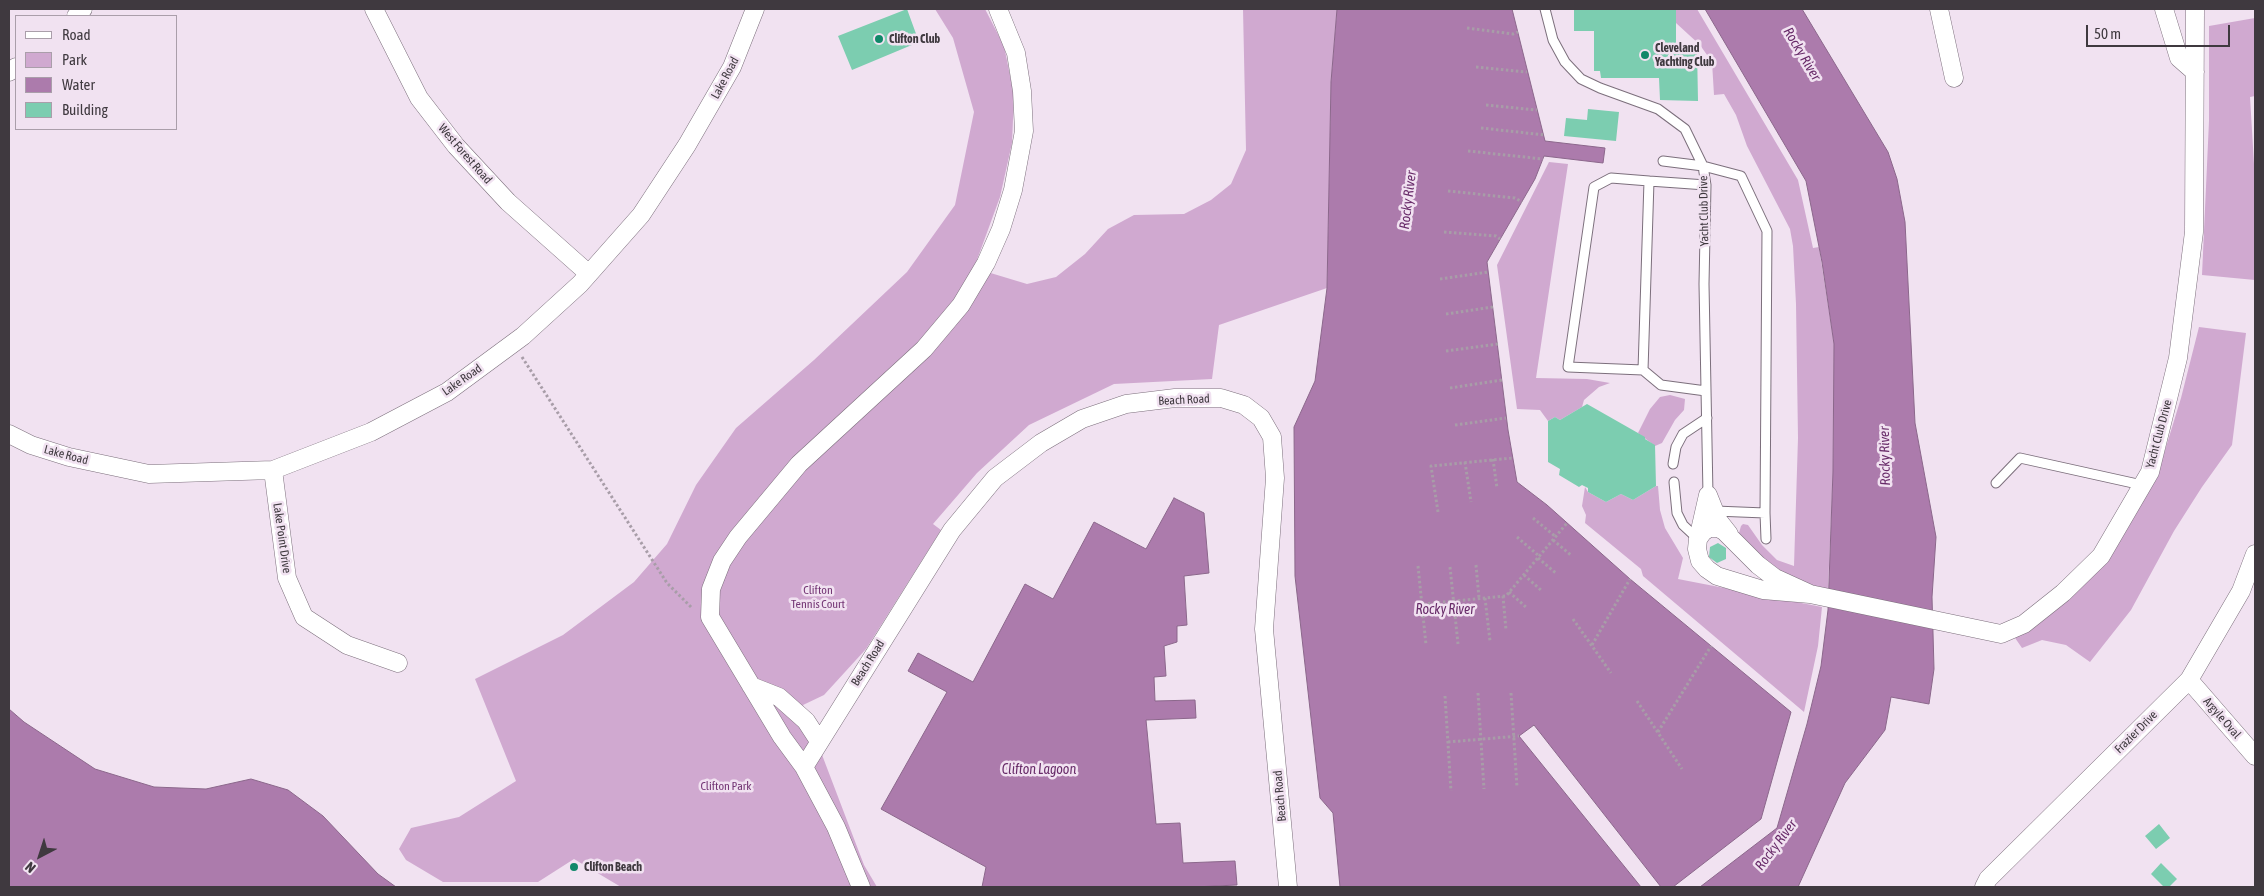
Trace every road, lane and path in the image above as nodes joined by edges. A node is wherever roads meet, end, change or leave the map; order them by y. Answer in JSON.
{"nodes":[{"id":1,"x":374,"y":9,"type":"edge"},
{"id":2,"x":755,"y":9,"type":"edge"},
{"id":3,"x":998,"y":9,"type":"edge"},
{"id":4,"x":1544,"y":9,"type":"edge"},
{"id":5,"x":1939,"y":9,"type":"edge"},
{"id":6,"x":2164,"y":9,"type":"edge"},
{"id":7,"x":2195,"y":9,"type":"edge"},
{"id":8,"x":1467,"y":28,"type":"dead end"},
{"id":9,"x":1518,"y":32,"type":"dead end"},
{"id":10,"x":1476,"y":67,"type":"dead end"},
{"id":11,"x":1527,"y":72,"type":"dead end"},
{"id":12,"x":2195,"y":72,"type":"junction"},
{"id":13,"x":1954,"y":78,"type":"dead end"},
{"id":14,"x":1486,"y":105,"type":"dead end"},
{"id":15,"x":1537,"y":110,"type":"dead end"},
{"id":16,"x":1481,"y":128,"type":"dead end"},
{"id":17,"x":1545,"y":135,"type":"dead end"},
{"id":18,"x":1468,"y":151,"type":"dead end"},
{"id":19,"x":1543,"y":159,"type":"dead end"},
{"id":20,"x":1663,"y":161,"type":"dead end"},
{"id":21,"x":1703,"y":166,"type":"junction"},
{"id":22,"x":1649,"y":182,"type":"junction"},
{"id":23,"x":1706,"y":185,"type":"junction"},
{"id":24,"x":1448,"y":191,"type":"dead end"},
{"id":25,"x":1522,"y":202,"type":"dead end"},
{"id":26,"x":1444,"y":232,"type":"dead end"},
{"id":27,"x":1500,"y":239,"type":"dead end"},
{"id":28,"x":1488,"y":272,"type":"dead end"},
{"id":29,"x":589,"y":274,"type":"junction"},
{"id":30,"x":1440,"y":279,"type":"dead end"},
{"id":31,"x":1493,"y":307,"type":"dead end"},
{"id":32,"x":1446,"y":314,"type":"dead end"},
{"id":33,"x":513,"y":343,"type":"junction"},
{"id":34,"x":1498,"y":344,"type":"dead end"},
{"id":35,"x":1446,"y":351,"type":"dead end"},
{"id":36,"x":1643,"y":370,"type":"junction"},
{"id":37,"x":1502,"y":380,"type":"dead end"},
{"id":38,"x":1450,"y":388,"type":"dead end"},
{"id":39,"x":1706,"y":392,"type":"junction"},
{"id":40,"x":1506,"y":418,"type":"dead end"},
{"id":41,"x":1707,"y":418,"type":"junction"},
{"id":42,"x":1455,"y":425,"type":"dead end"},
{"id":43,"x":9,"y":434,"type":"edge"},
{"id":44,"x":1513,"y":458,"type":"dead end"},
{"id":45,"x":1493,"y":459,"type":"junction"},
{"id":46,"x":1465,"y":462,"type":"junction"},
{"id":47,"x":1673,"y":464,"type":"dead end"},
{"id":48,"x":273,"y":470,"type":"junction"},
{"id":49,"x":1674,"y":482,"type":"dead end"},
{"id":50,"x":1996,"y":483,"type":"dead end"},
{"id":51,"x":2142,"y":486,"type":"junction"},
{"id":52,"x":1497,"y":488,"type":"dead end"},
{"id":53,"x":1708,"y":495,"type":"junction"},
{"id":54,"x":1471,"y":502,"type":"dead end"},
{"id":55,"x":1438,"y":512,"type":"dead end"},
{"id":56,"x":1715,"y":512,"type":"junction"},
{"id":57,"x":1765,"y":513,"type":"junction"},
{"id":58,"x":1533,"y":518,"type":"dead end"},
{"id":59,"x":1568,"y":523,"type":"dead end"},
{"id":60,"x":1517,"y":536,"type":"dead end"},
{"id":61,"x":1731,"y":537,"type":"junction"},
{"id":62,"x":1554,"y":538,"type":"junction"},
{"id":63,"x":1698,"y":539,"type":"junction"},
{"id":64,"x":1766,"y":539,"type":"dead end"},
{"id":65,"x":2255,"y":554,"type":"edge"},
{"id":66,"x":1572,"y":556,"type":"dead end"},
{"id":67,"x":1539,"y":557,"type":"junction"},
{"id":68,"x":1476,"y":565,"type":"dead end"},
{"id":69,"x":1418,"y":566,"type":"dead end"},
{"id":70,"x":1450,"y":568,"type":"dead end"},
{"id":71,"x":1557,"y":574,"type":"dead end"},
{"id":72,"x":1524,"y":575,"type":"junction"},
{"id":73,"x":1630,"y":579,"type":"dead end"},
{"id":74,"x":1542,"y":591,"type":"dead end"},
{"id":75,"x":1509,"y":592,"type":"junction"},
{"id":76,"x":1810,"y":594,"type":"junction"},
{"id":77,"x":1503,"y":596,"type":"junction"},
{"id":78,"x":1479,"y":598,"type":"junction"},
{"id":79,"x":1485,"y":598,"type":"junction"},
{"id":80,"x":1454,"y":601,"type":"junction"},
{"id":81,"x":1423,"y":604,"type":"junction"},
{"id":82,"x":1528,"y":608,"type":"dead end"},
{"id":83,"x":710,"y":617,"type":"junction"},
{"id":84,"x":1573,"y":619,"type":"dead end"},
{"id":85,"x":1506,"y":630,"type":"dead end"},
{"id":86,"x":1490,"y":641,"type":"dead end"},
{"id":87,"x":1458,"y":644,"type":"dead end"},
{"id":88,"x":1426,"y":645,"type":"dead end"},
{"id":89,"x":1592,"y":645,"type":"junction"},
{"id":90,"x":1712,"y":646,"type":"dead end"},
{"id":91,"x":398,"y":664,"type":"dead end"},
{"id":92,"x":1611,"y":672,"type":"dead end"},
{"id":93,"x":2189,"y":680,"type":"junction"},
{"id":94,"x":751,"y":686,"type":"junction"},
{"id":95,"x":1511,"y":693,"type":"dead end"},
{"id":96,"x":1478,"y":694,"type":"dead end"},
{"id":97,"x":1445,"y":696,"type":"dead end"},
{"id":98,"x":1638,"y":701,"type":"dead end"},
{"id":99,"x":1658,"y":732,"type":"junction"},
{"id":100,"x":1514,"y":736,"type":"junction"},
{"id":101,"x":1519,"y":736,"type":"dead end"},
{"id":102,"x":1481,"y":740,"type":"junction"},
{"id":103,"x":819,"y":741,"type":"junction"},
{"id":104,"x":1448,"y":742,"type":"junction"},
{"id":105,"x":2255,"y":756,"type":"edge"},
{"id":106,"x":804,"y":766,"type":"junction"},
{"id":107,"x":1682,"y":769,"type":"dead end"},
{"id":108,"x":1517,"y":787,"type":"dead end"},
{"id":109,"x":1484,"y":789,"type":"dead end"},
{"id":110,"x":1451,"y":791,"type":"dead end"},
{"id":111,"x":861,"y":887,"type":"edge"},
{"id":112,"x":1288,"y":887,"type":"edge"},
{"id":113,"x":1984,"y":887,"type":"edge"}],
"edges":[{"from":1,"to":29,"type":"street","name":"West Forest Road"},
{"from":2,"to":29,"type":"street","name":"Lake Road"},
{"from":3,"to":83,"type":"street"},
{"from":4,"to":21,"type":"lane","name":"Yacht Club Drive"},
{"from":5,"to":13,"type":"street"},
{"from":6,"to":12,"type":"street"},
{"from":7,"to":12,"type":"street","name":"Yacht Club Drive"},
{"from":8,"to":9,"type":"path"},
{"from":10,"to":11,"type":"path"},
{"from":12,"to":51,"type":"street","name":"Yacht Club Drive"},
{"from":14,"to":15,"type":"path"},
{"from":16,"to":17,"type":"path"},
{"from":18,"to":19,"type":"path"},
{"from":20,"to":21,"type":"lane"},
{"from":21,"to":23,"type":"lane","name":"Yacht Club Drive"},
{"from":21,"to":57,"type":"lane"},
{"from":22,"to":23,"type":"lane"},
{"from":22,"to":36,"type":"lane"},
{"from":22,"to":36,"type":"lane"},
{"from":23,"to":39,"type":"lane","name":"Yacht Club Drive"},
{"from":24,"to":25,"type":"path"},
{"from":26,"to":27,"type":"path"},
{"from":28,"to":30,"type":"path"},
{"from":29,"to":33,"type":"street","name":"Lake Road"},
{"from":31,"to":32,"type":"path"},
{"from":33,"to":48,"type":"street","name":"Lake Road"},
{"from":33,"to":83,"type":"path"},
{"from":34,"to":35,"type":"path"},
{"from":36,"to":39,"type":"lane"},
{"from":37,"to":38,"type":"path"},
{"from":39,"to":41,"type":"lane","name":"Yacht Club Drive"},
{"from":40,"to":42,"type":"path"},
{"from":41,"to":47,"type":"lane"},
{"from":41,"to":53,"type":"lane","name":"Yacht Club Drive"},
{"from":43,"to":48,"type":"street","name":"Lake Road"},
{"from":44,"to":45,"type":"path"},
{"from":45,"to":46,"type":"path"},
{"from":45,"to":52,"type":"path"},
{"from":46,"to":54,"type":"path"},
{"from":46,"to":55,"type":"path"},
{"from":48,"to":91,"type":"street","name":"Lake Point Drive"},
{"from":49,"to":63,"type":"lane"},
{"from":50,"to":51,"type":"lane"},
{"from":51,"to":76,"type":"street","name":"Yacht Club Drive"},
{"from":53,"to":56,"type":"street","name":"Yacht Club Drive"},
{"from":53,"to":63,"type":"street","name":"Yacht Club Drive"},
{"from":56,"to":57,"type":"lane"},
{"from":56,"to":61,"type":"street","name":"Yacht Club Drive"},
{"from":57,"to":64,"type":"lane"},
{"from":58,"to":62,"type":"path"},
{"from":59,"to":62,"type":"path"},
{"from":60,"to":67,"type":"path"},
{"from":61,"to":63,"type":"street","name":"Yacht Club Drive"},
{"from":61,"to":76,"type":"street","name":"Yacht Club Drive"},
{"from":62,"to":66,"type":"path"},
{"from":62,"to":67,"type":"path"},
{"from":63,"to":76,"type":"street","name":"Yacht Club Drive"},
{"from":65,"to":93,"type":"street","name":"Frazier Drive"},
{"from":67,"to":71,"type":"path"},
{"from":67,"to":72,"type":"path"},
{"from":68,"to":78,"type":"path"},
{"from":69,"to":81,"type":"path"},
{"from":70,"to":80,"type":"path"},
{"from":72,"to":74,"type":"path"},
{"from":72,"to":75,"type":"path"},
{"from":73,"to":89,"type":"path"},
{"from":75,"to":77,"type":"path"},
{"from":75,"to":82,"type":"path"},
{"from":77,"to":79,"type":"path"},
{"from":77,"to":85,"type":"path"},
{"from":78,"to":79,"type":"path"},
{"from":78,"to":80,"type":"path"},
{"from":79,"to":86,"type":"path"},
{"from":80,"to":81,"type":"path"},
{"from":80,"to":87,"type":"path"},
{"from":81,"to":88,"type":"path"},
{"from":83,"to":94,"type":"street"},
{"from":84,"to":89,"type":"path"},
{"from":89,"to":92,"type":"path"},
{"from":90,"to":99,"type":"path"},
{"from":93,"to":105,"type":"street","name":"Argyle Oval"},
{"from":93,"to":113,"type":"street","name":"Frazier Drive"},
{"from":94,"to":103,"type":"street"},
{"from":94,"to":106,"type":"street"},
{"from":95,"to":100,"type":"path"},
{"from":96,"to":102,"type":"path"},
{"from":97,"to":104,"type":"path"},
{"from":98,"to":99,"type":"path"},
{"from":99,"to":107,"type":"path"},
{"from":100,"to":101,"type":"path"},
{"from":100,"to":102,"type":"path"},
{"from":100,"to":108,"type":"path"},
{"from":102,"to":104,"type":"path"},
{"from":102,"to":109,"type":"path"},
{"from":103,"to":106,"type":"street","name":"Beach Road"},
{"from":103,"to":112,"type":"street","name":"Beach Road"},
{"from":104,"to":110,"type":"path"},
{"from":106,"to":111,"type":"street"}]}
